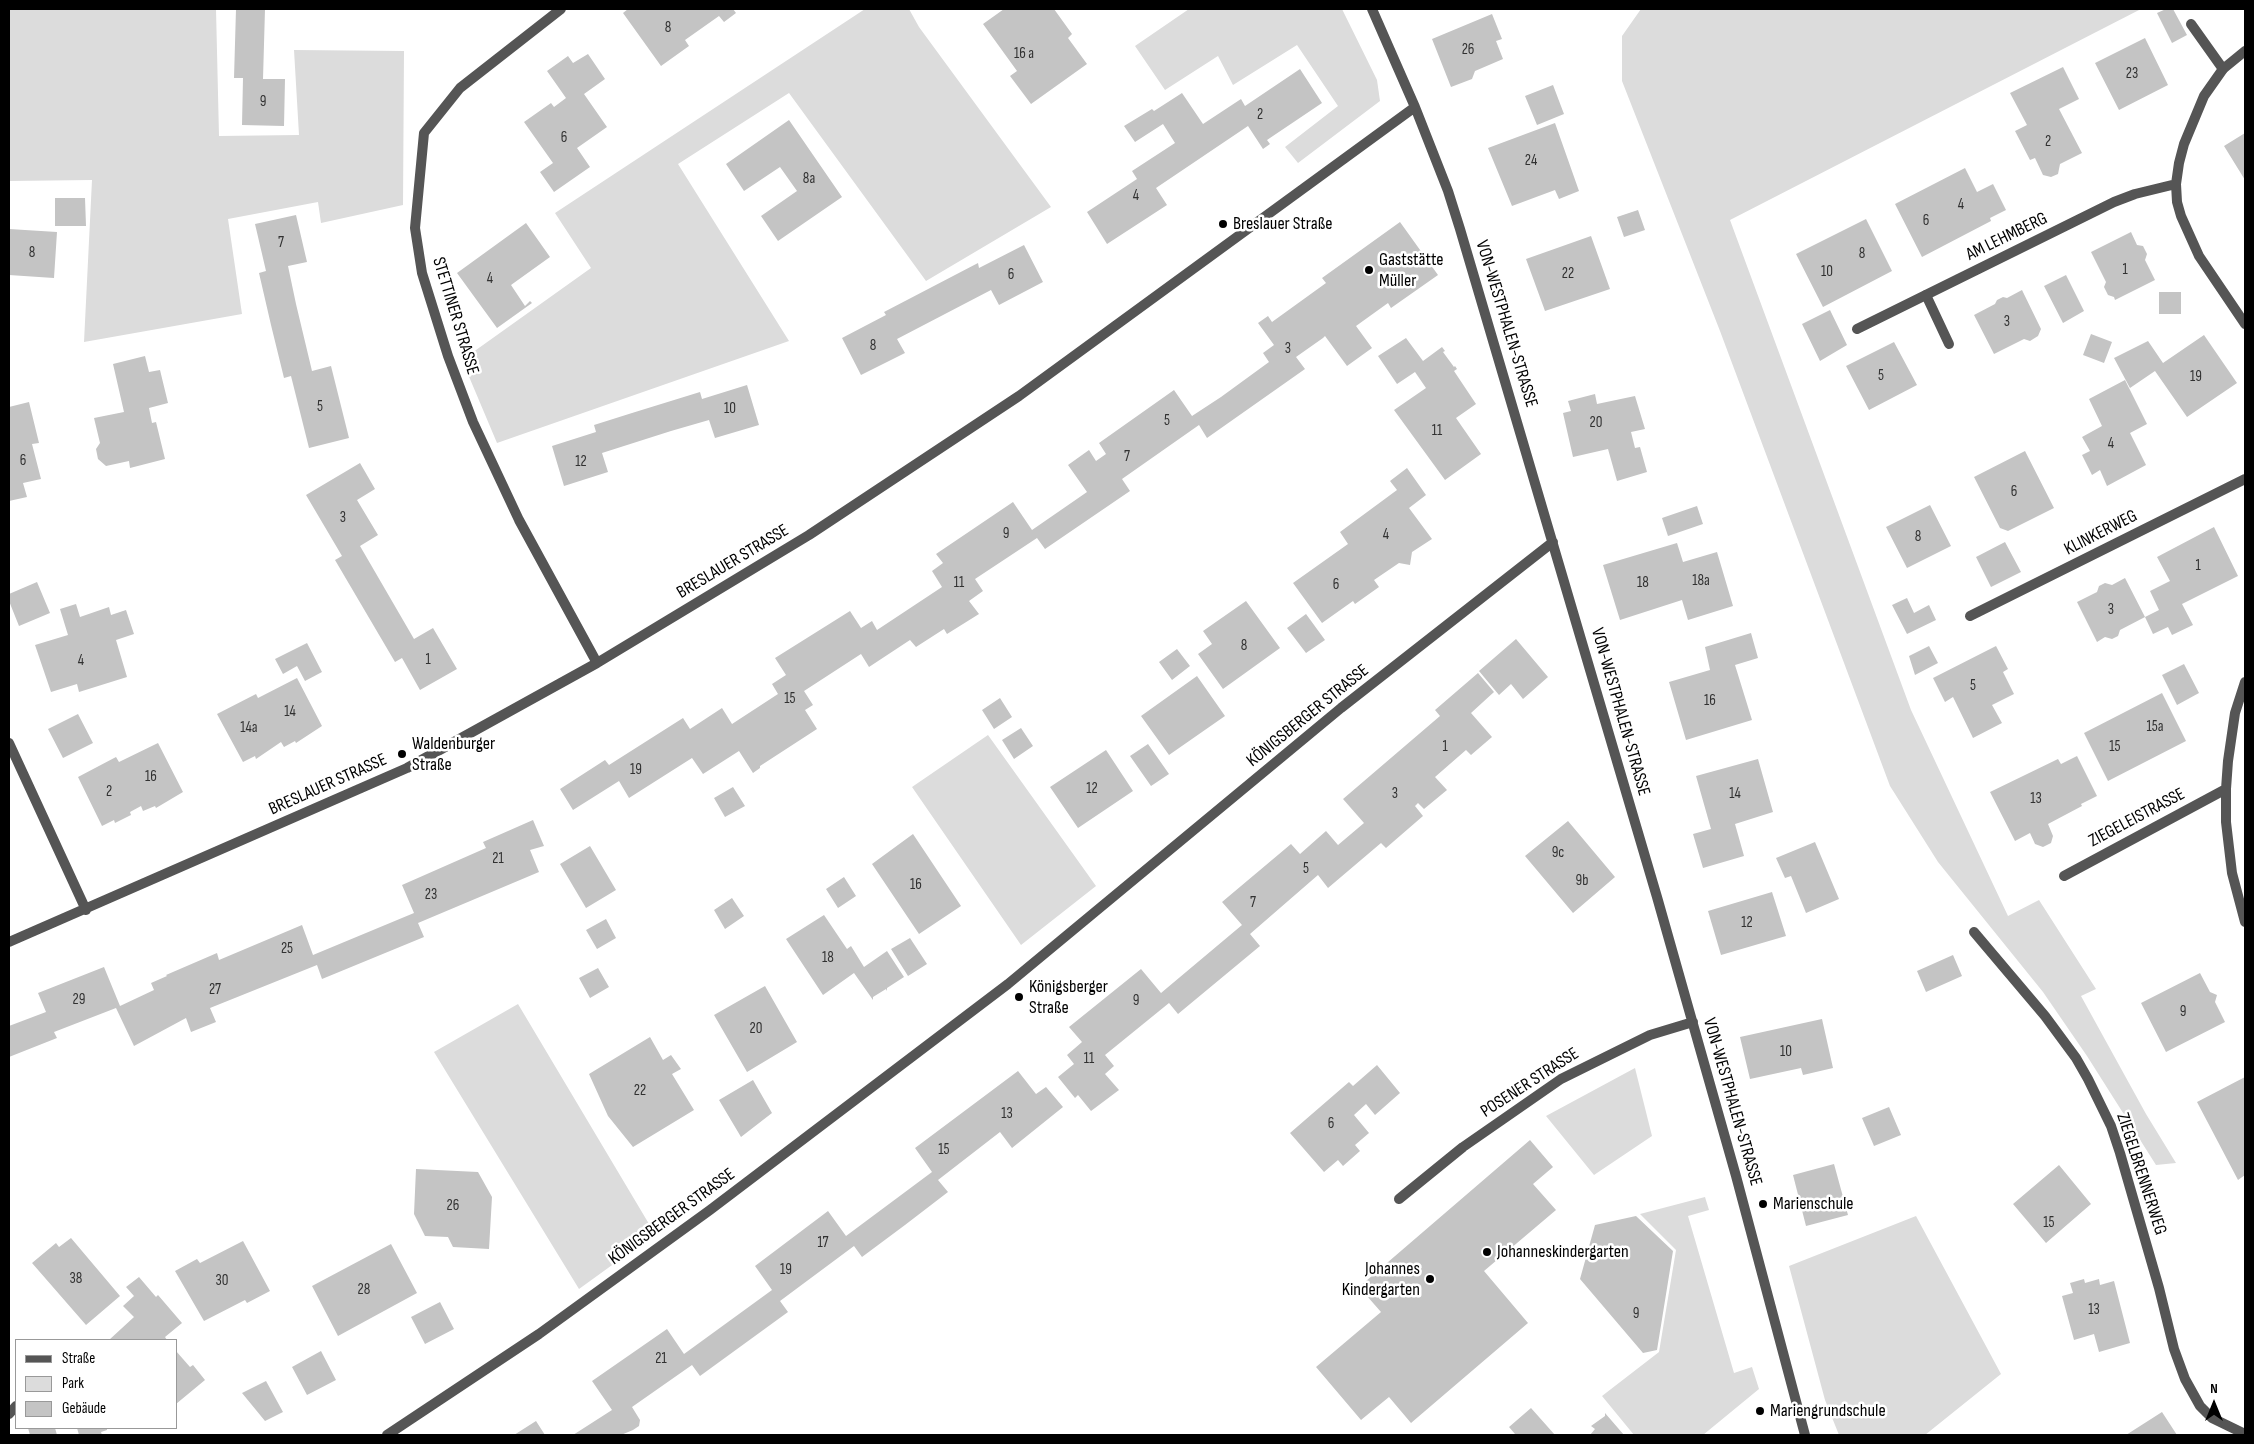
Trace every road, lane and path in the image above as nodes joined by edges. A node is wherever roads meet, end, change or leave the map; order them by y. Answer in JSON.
{"nodes":[{"id":1,"x":561,"y":9,"type":"edge"},
{"id":2,"x":1372,"y":9,"type":"edge"},
{"id":3,"x":2191,"y":24,"type":"dead end"},
{"id":4,"x":2245,"y":51,"type":"edge"},
{"id":5,"x":2223,"y":69,"type":"junction"},
{"id":6,"x":1415,"y":107,"type":"junction"},
{"id":7,"x":2176,"y":184,"type":"junction"},
{"id":8,"x":1926,"y":295,"type":"junction"},
{"id":9,"x":2245,"y":324,"type":"edge"},
{"id":10,"x":1857,"y":329,"type":"dead end"},
{"id":11,"x":1949,"y":344,"type":"dead end"},
{"id":12,"x":2245,"y":479,"type":"edge"},
{"id":13,"x":1553,"y":542,"type":"junction"},
{"id":14,"x":1970,"y":616,"type":"dead end"},
{"id":15,"x":598,"y":663,"type":"junction"},
{"id":16,"x":2245,"y":682,"type":"edge"},
{"id":17,"x":9,"y":743,"type":"edge"},
{"id":18,"x":2226,"y":789,"type":"junction"},
{"id":19,"x":2064,"y":876,"type":"dead end"},
{"id":20,"x":86,"y":910,"type":"junction"},
{"id":21,"x":2245,"y":922,"type":"edge"},
{"id":22,"x":1974,"y":932,"type":"dead end"},
{"id":23,"x":9,"y":942,"type":"edge"},
{"id":24,"x":1693,"y":1022,"type":"junction"},
{"id":25,"x":1399,"y":1199,"type":"dead end"},
{"id":26,"x":2245,"y":1434,"type":"edge"},
{"id":27,"x":387,"y":1435,"type":"edge"},
{"id":28,"x":1805,"y":1435,"type":"edge"}],
"edges":[{"from":1,"to":15,"type":"street","name":"STETTINER STRASSE"},
{"from":2,"to":6,"type":"street","name":"VON-WESTPHALEN-STRASSE"},
{"from":3,"to":5,"type":"street"},
{"from":4,"to":5,"type":"street"},
{"from":5,"to":7,"type":"street"},
{"from":6,"to":13,"type":"street","name":"VON-WESTPHALEN-STRASSE"},
{"from":6,"to":15,"type":"street","name":"BRESLAUER STRASSE"},
{"from":7,"to":8,"type":"street","name":"AM LEHMBERG"},
{"from":7,"to":9,"type":"street"},
{"from":8,"to":10,"type":"street","name":"AM LEHMBERG"},
{"from":8,"to":11,"type":"street"},
{"from":12,"to":14,"type":"street","name":"KLINKERWEG"},
{"from":13,"to":24,"type":"street","name":"VON-WESTPHALEN-STRASSE"},
{"from":13,"to":27,"type":"street","name":"KÖNIGSBERGER STRASSE"},
{"from":15,"to":20,"type":"street","name":"BRESLAUER STRASSE"},
{"from":16,"to":18,"type":"street"},
{"from":17,"to":20,"type":"street"},
{"from":18,"to":19,"type":"street","name":"ZIEGELEISTRASSE"},
{"from":18,"to":21,"type":"street"},
{"from":20,"to":23,"type":"street","name":"BRESLAUER STRASSE"},
{"from":22,"to":26,"type":"street","name":"ZIEGELBRENNERWEG"},
{"from":24,"to":25,"type":"street","name":"POSENER STRASSE"},
{"from":24,"to":28,"type":"street","name":"VON-WESTPHALEN-STRASSE"}]}
